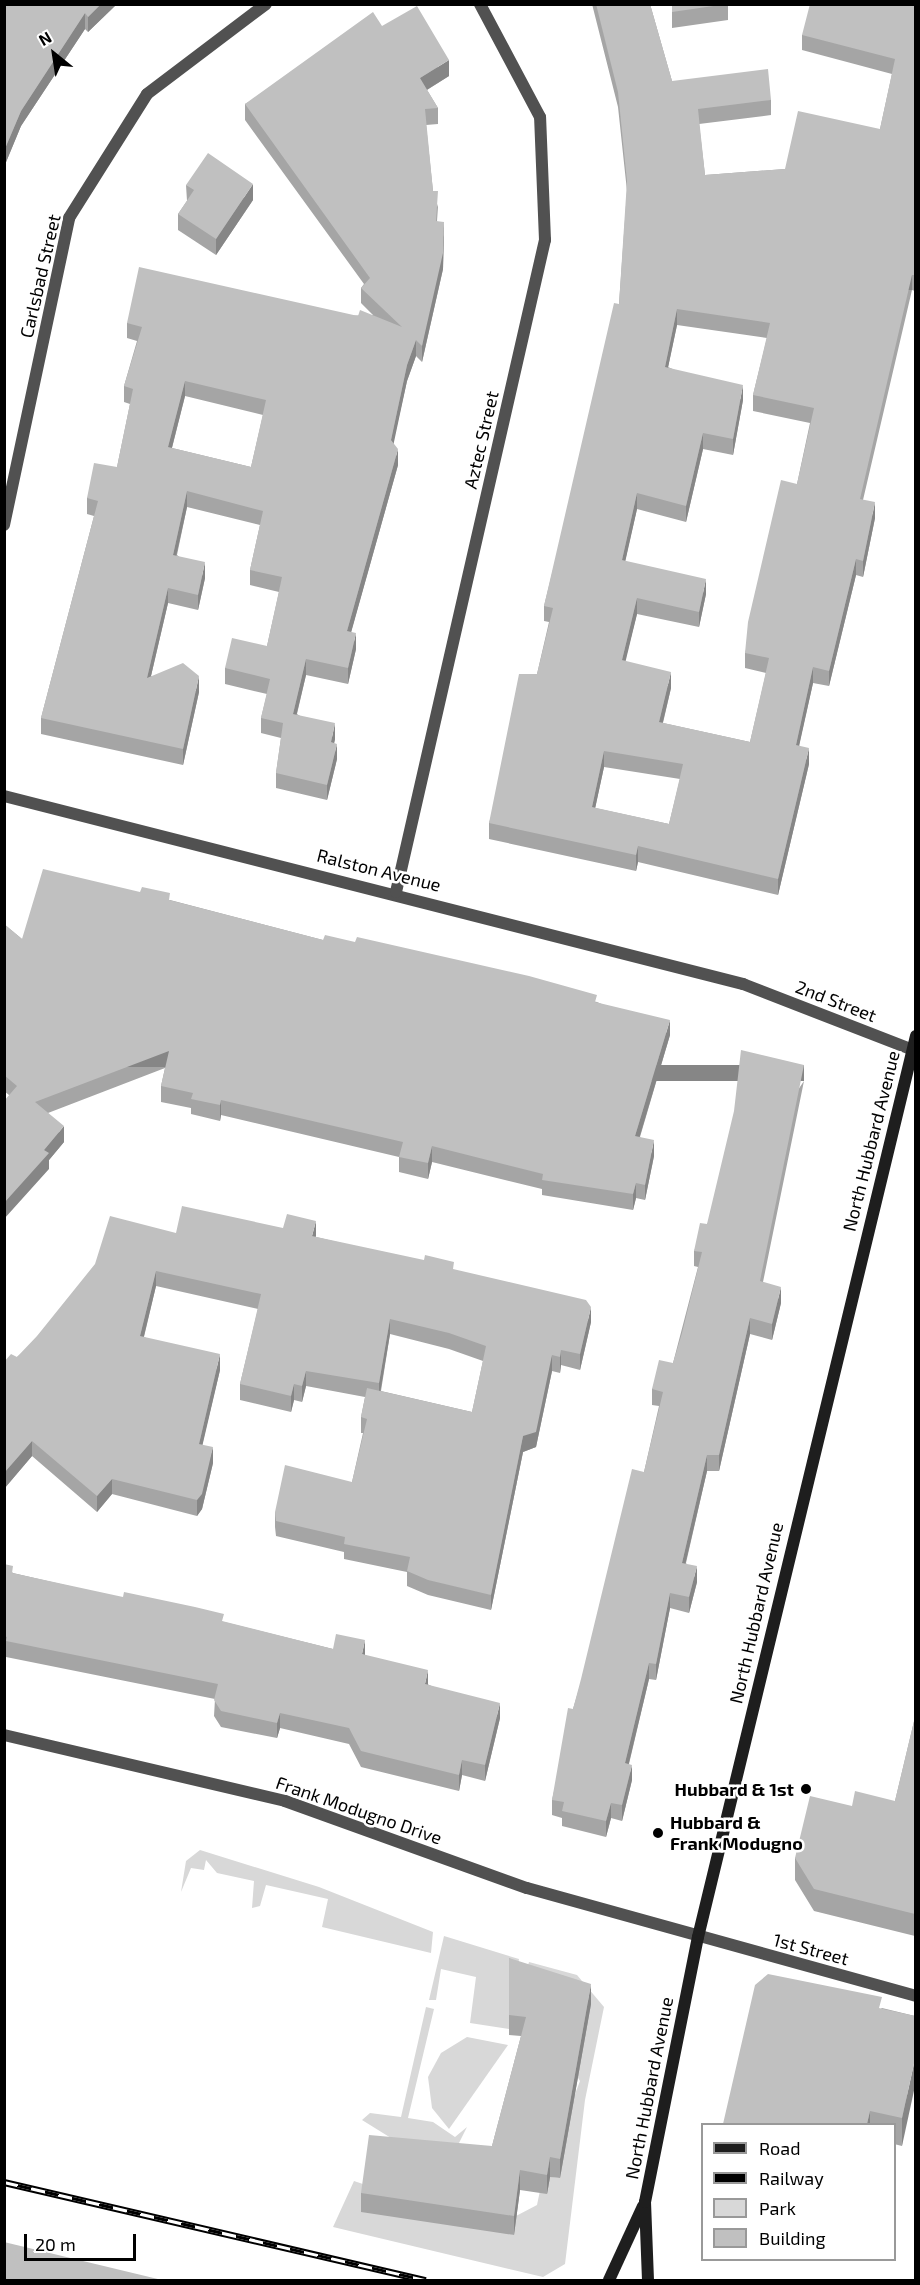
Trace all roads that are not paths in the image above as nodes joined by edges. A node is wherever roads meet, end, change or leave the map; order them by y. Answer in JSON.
{"nodes":[{"id":1,"x":266,"y":4,"type":"edge"},
{"id":2,"x":480,"y":4,"type":"edge"},
{"id":3,"x":4,"y":525,"type":"edge"},
{"id":4,"x":4,"y":796,"type":"edge"},
{"id":5,"x":396,"y":892,"type":"junction"},
{"id":6,"x":743,"y":984,"type":"joint"},
{"id":7,"x":915,"y":1036,"type":"edge"},
{"id":8,"x":914,"y":1051,"type":"edge"},
{"id":9,"x":4,"y":1735,"type":"edge"},
{"id":10,"x":698,"y":1937,"type":"junction"},
{"id":11,"x":915,"y":1996,"type":"edge"},
{"id":12,"x":645,"y":2202,"type":"junction"},
{"id":13,"x":609,"y":2280,"type":"edge"},
{"id":14,"x":648,"y":2280,"type":"edge"}],
"edges":[{"from":1,"to":3,"type":"street","name":"Carlsbad Street"},
{"from":2,"to":5,"type":"street","name":"Aztec Street"},
{"from":4,"to":5,"type":"street","name":"Ralston Avenue"},
{"from":5,"to":6,"type":"street","name":"Ralston Avenue"},
{"from":6,"to":8,"type":"street","name":"2nd Street"},
{"from":7,"to":8,"type":"main road","name":"North Hubbard Avenue"},
{"from":8,"to":10,"type":"main road","name":"North Hubbard Avenue"},
{"from":9,"to":10,"type":"street","name":"Frank Modugno Drive"},
{"from":10,"to":11,"type":"street","name":"1st Street"},
{"from":10,"to":12,"type":"main road","name":"North Hubbard Avenue"},
{"from":12,"to":13,"type":"main road","name":"North Hubbard Avenue"},
{"from":12,"to":14,"type":"main road","name":"North Hubbard Avenue"}]}
